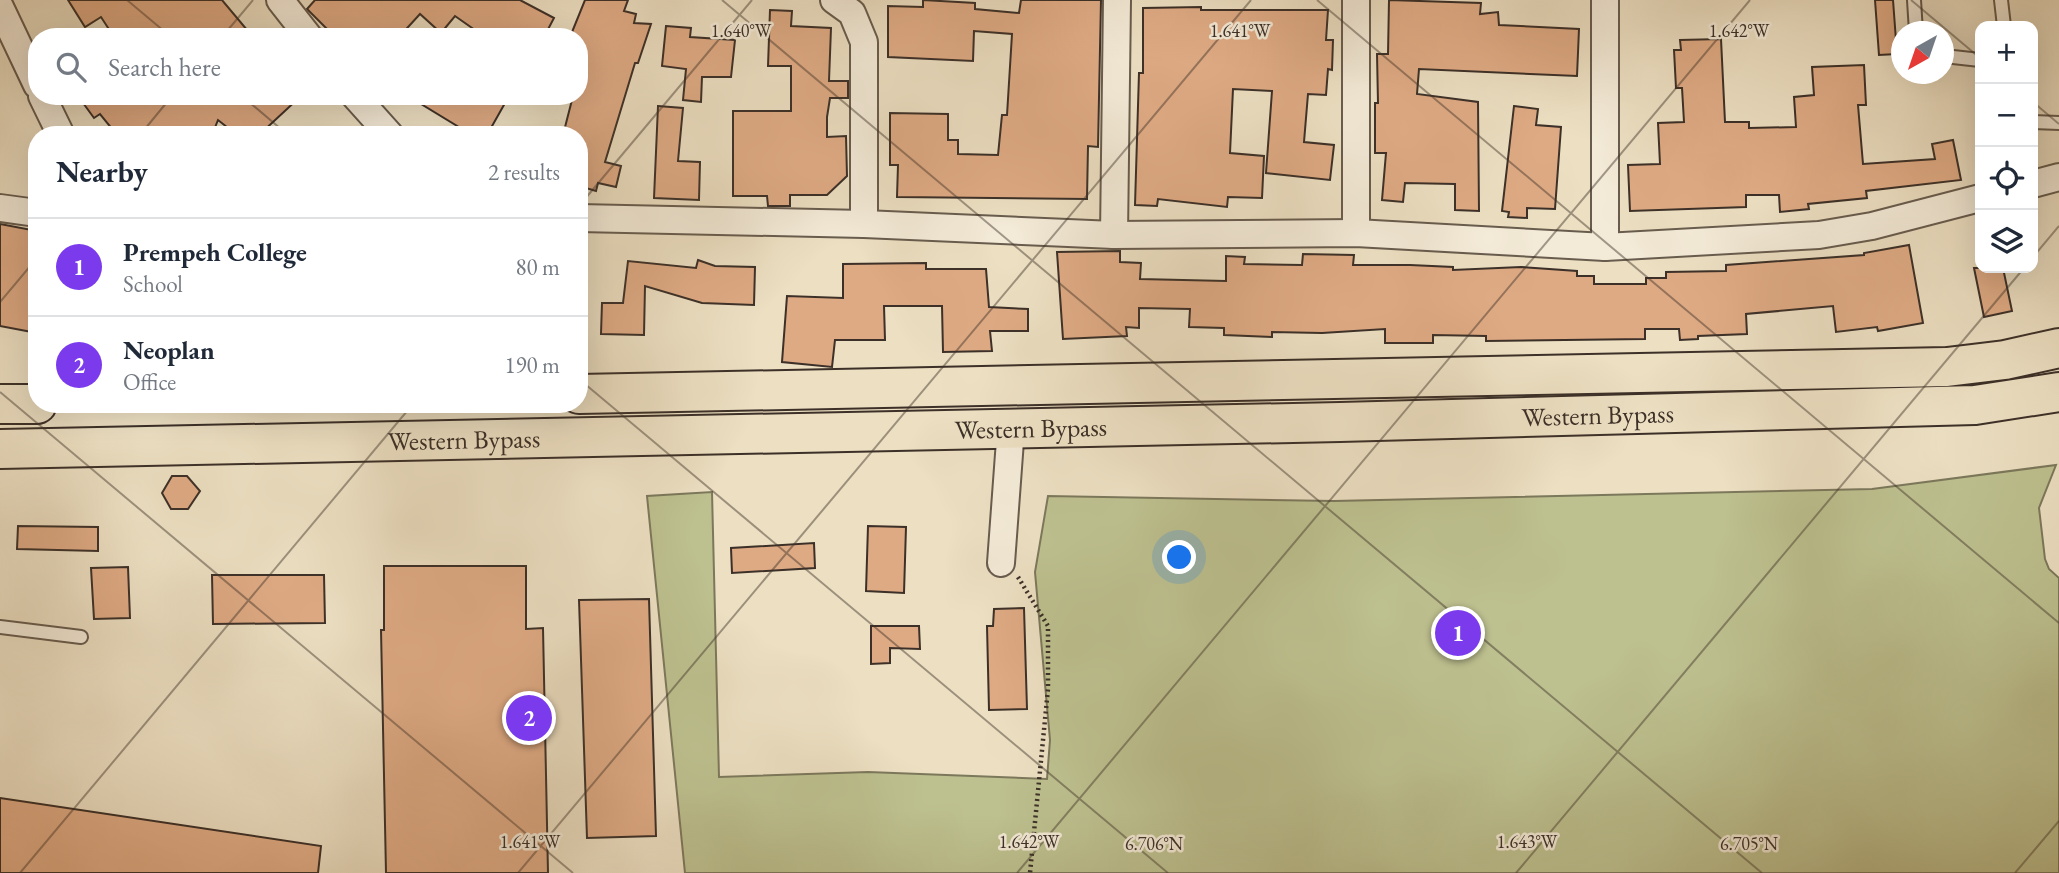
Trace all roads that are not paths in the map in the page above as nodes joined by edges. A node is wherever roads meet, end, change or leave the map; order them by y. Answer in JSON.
{"nodes":[{"id":1,"x":280,"y":0,"type":"edge"},
{"id":2,"x":834,"y":0,"type":"edge"},
{"id":3,"x":1117,"y":0,"type":"edge"},
{"id":4,"x":1356,"y":0,"type":"edge"},
{"id":5,"x":1605,"y":0,"type":"edge"},
{"id":6,"x":1914,"y":0,"type":"edge"},
{"id":7,"x":2001,"y":0,"type":"edge"},
{"id":8,"x":0,"y":8,"type":"edge"},
{"id":9,"x":1915,"y":21,"type":"edge"},
{"id":10,"x":2003,"y":21,"type":"edge"},
{"id":11,"x":302,"y":28,"type":"edge"},
{"id":12,"x":1954,"y":57,"type":"edge"},
{"id":13,"x":1975,"y":59,"type":"edge"},
{"id":14,"x":28,"y":66,"type":"edge"},
{"id":15,"x":46,"y":105,"type":"edge"},
{"id":16,"x":363,"y":105,"type":"edge"},
{"id":17,"x":2038,"y":122,"type":"edge"},
{"id":18,"x":2059,"y":123,"type":"edge"},
{"id":19,"x":57,"y":126,"type":"edge"},
{"id":20,"x":382,"y":126,"type":"edge"},
{"id":21,"x":2059,"y":177,"type":"edge"},
{"id":22,"x":2038,"y":183,"type":"edge"},
{"id":23,"x":1975,"y":199,"type":"edge"},
{"id":24,"x":0,"y":208,"type":"edge"},
{"id":25,"x":28,"y":212,"type":"edge"},
{"id":26,"x":588,"y":218,"type":"edge"},
{"id":27,"x":864,"y":224,"type":"junction"},
{"id":28,"x":1356,"y":233,"type":"junction"},
{"id":29,"x":1114,"y":235,"type":"junction"},
{"id":30,"x":1605,"y":247,"type":"junction"},
{"id":31,"x":2059,"y":348,"type":"edge"},
{"id":32,"x":2059,"y":392,"type":"edge"},
{"id":33,"x":588,"y":394,"type":"edge"},
{"id":34,"x":0,"y":404,"type":"edge"},
{"id":35,"x":28,"y":404,"type":"edge"},
{"id":36,"x":1011,"y":427,"type":"junction"},
{"id":37,"x":0,"y":449,"type":"edge"},
{"id":38,"x":1001,"y":563,"type":"road end"},
{"id":39,"x":0,"y":626,"type":"edge"},
{"id":40,"x":81,"y":637,"type":"dead end"}],
"edges":[{"from":1,"to":11,"type":"street"},
{"from":2,"to":27,"type":"street"},
{"from":3,"to":29,"type":"street"},
{"from":4,"to":28,"type":"street"},
{"from":5,"to":30,"type":"street"},
{"from":6,"to":9,"type":"lane"},
{"from":7,"to":10,"type":"lane"},
{"from":8,"to":14,"type":"street"},
{"from":12,"to":13,"type":"lane"},
{"from":15,"to":19,"type":"street"},
{"from":16,"to":20,"type":"street"},
{"from":17,"to":18,"type":"lane"},
{"from":21,"to":22,"type":"street"},
{"from":23,"to":30,"type":"street"},
{"from":24,"to":25,"type":"street"},
{"from":26,"to":27,"type":"street"},
{"from":27,"to":29,"type":"street"},
{"from":28,"to":29,"type":"street"},
{"from":28,"to":30,"type":"street"},
{"from":31,"to":33,"type":"highway","name":"Western Bypass"},
{"from":32,"to":36,"type":"highway","name":"Western Bypass"},
{"from":34,"to":35,"type":"highway"},
{"from":36,"to":37,"type":"highway","name":"Western Bypass"},
{"from":36,"to":38,"type":"street"},
{"from":39,"to":40,"type":"lane"}]}
